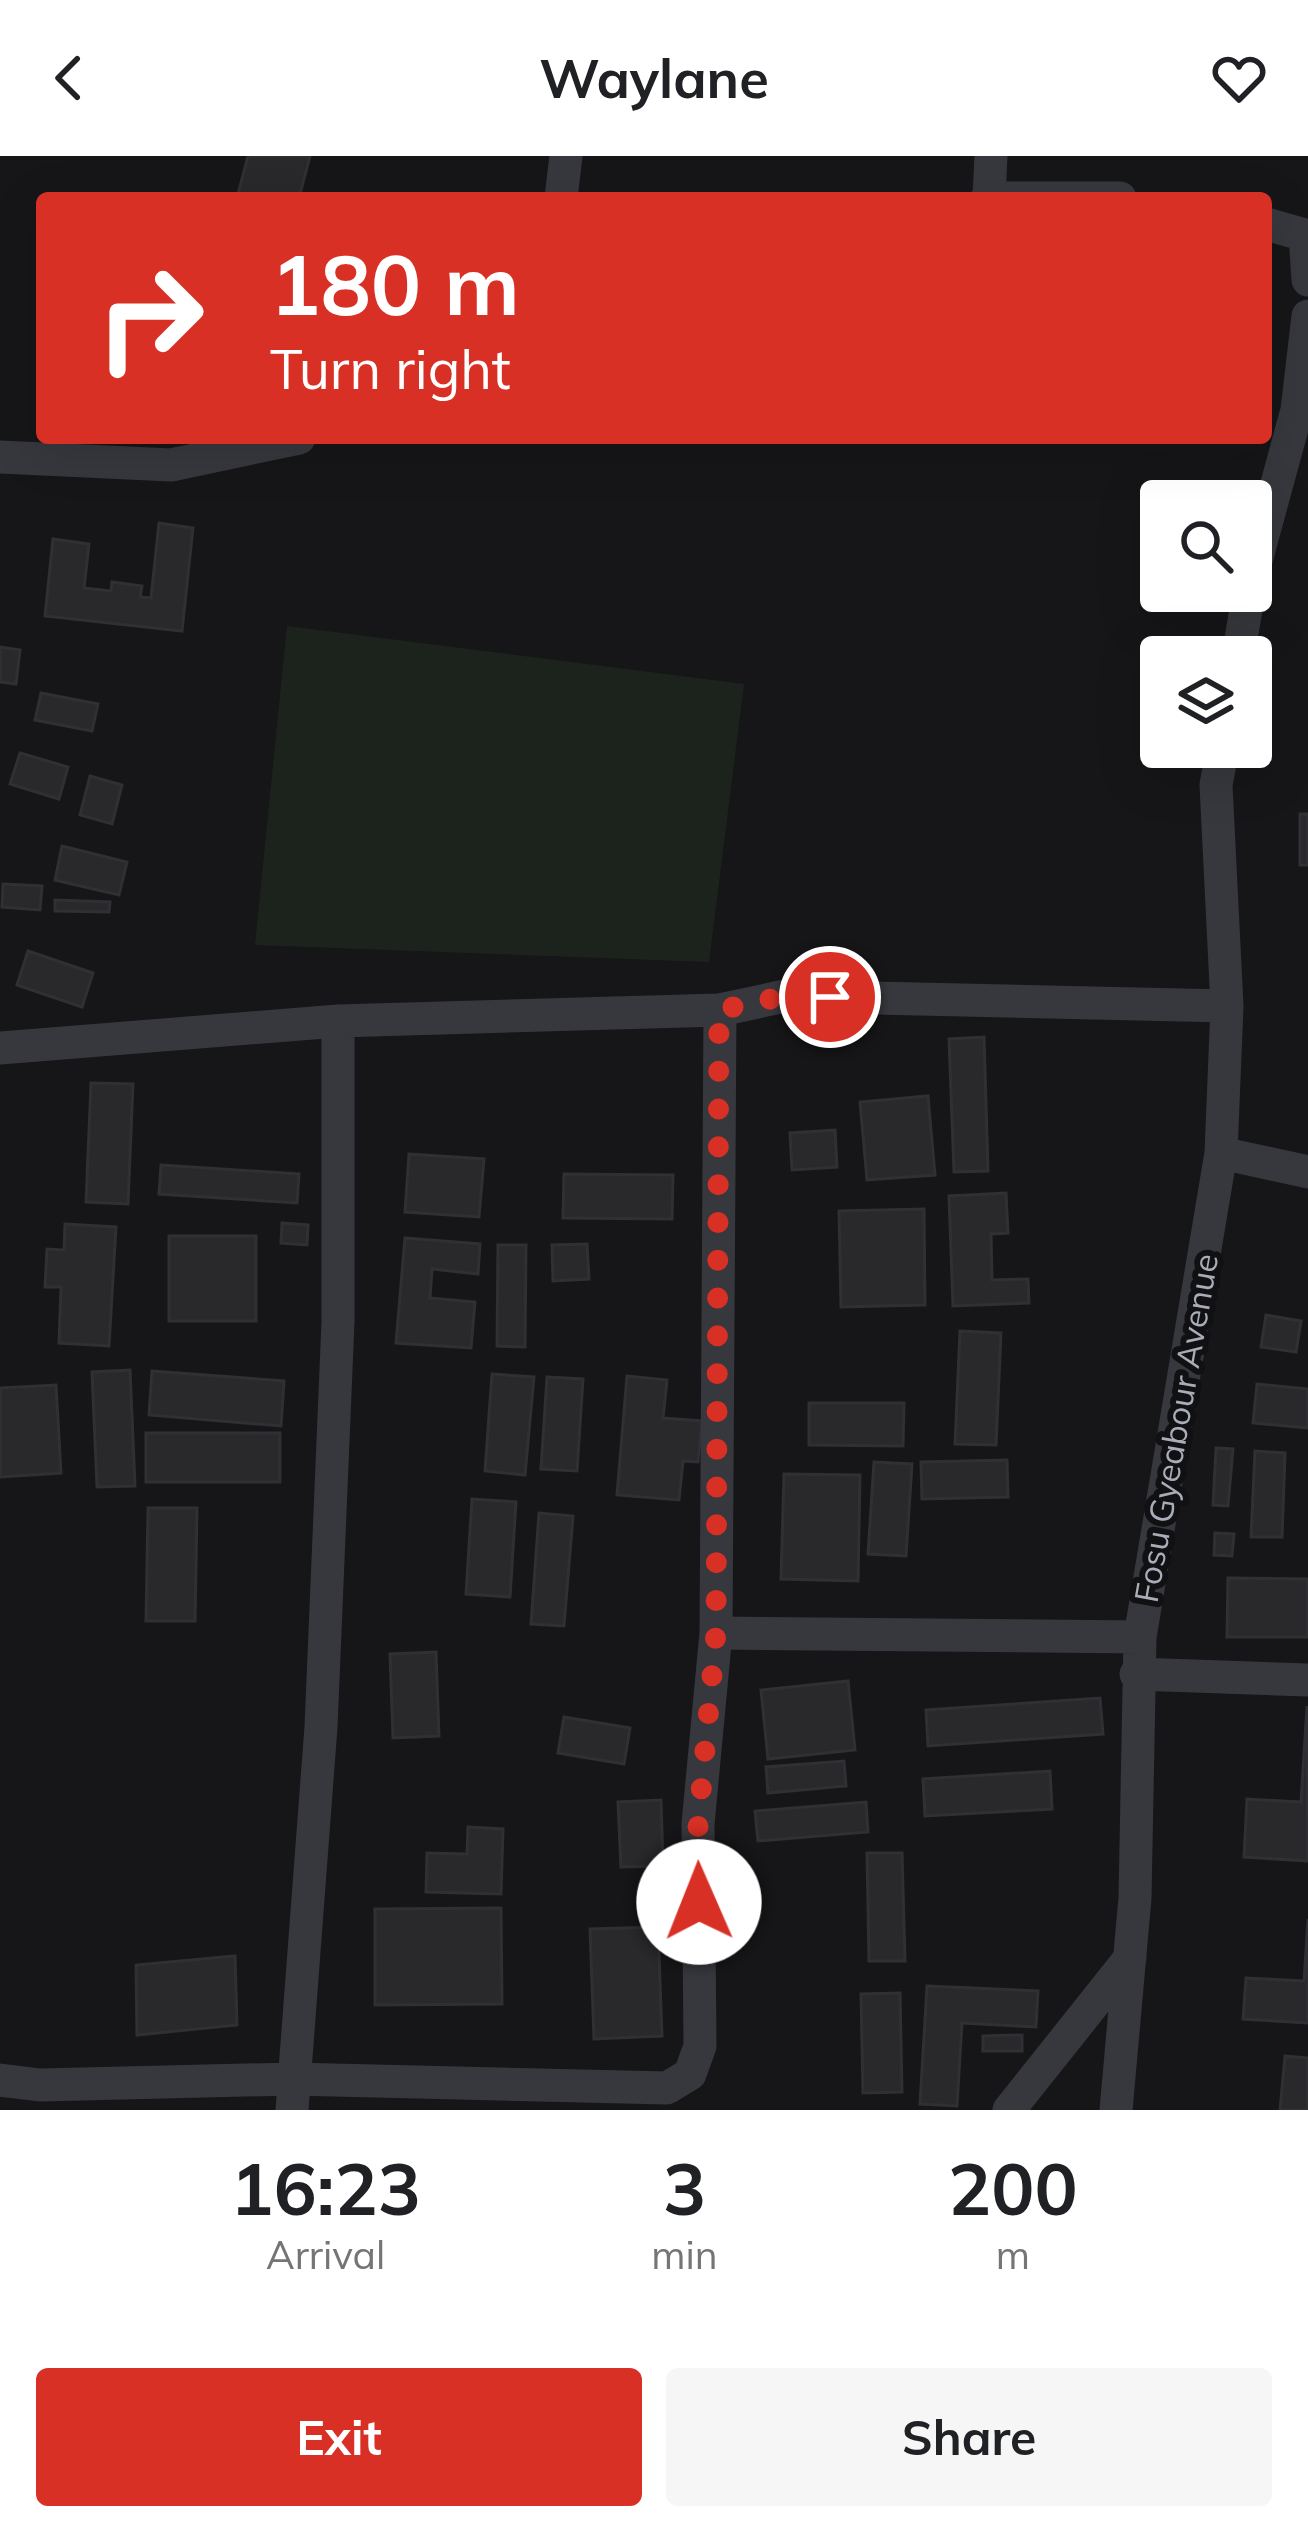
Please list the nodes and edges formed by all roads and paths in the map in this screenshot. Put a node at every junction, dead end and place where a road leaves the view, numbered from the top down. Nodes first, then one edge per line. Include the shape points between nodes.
1 (566, 156) edge
2 (991, 156) edge
3 (562, 192) edge
4 (988, 192) edge
5 (1272, 226) edge
6 (1308, 280) edge
7 (1308, 316) edge
8 (1303, 410) edge
9 (271, 444) edge
10 (0, 457) edge
11 (1272, 511) edge
12 (1219, 768) edge
13 (1227, 1006) junction
14 (719, 1010) junction
15 (338, 1021) junction
16 (0, 1048) edge
17 (1221, 1153) junction
18 (1308, 1172) edge
19 (716, 1633) junction
20 (1140, 1637) junction
21 (1136, 1674) junction
22 (1308, 1680) edge
23 (1130, 1958) junction
24 (0, 2080) edge
25 (292, 2094) edge
26 (1009, 2110) edge
27 (1116, 2110) edge

1 - 3 street
2 - 4 street
5 - 6 street via 1305,235
7 - 8 street
8 - 11 street
9 - 10 street via 171,465
12 - 13 street, Fosu Gyeabour Avenue
13 - 14 street via 785,996
13 - 17 street, Fosu Gyeabour Avenue
14 - 15 street
14 - 19 street
15 - 16 street
15 - 25 street via 338,1322 323,1679
17 - 18 street
17 - 20 street, Fosu Gyeabour Avenue
19 - 20 street
19 - 25 street via 698,1824 700,2046 690,2074 667,2088
20 - 21 street, Fosu Gyeabour Avenue
21 - 22 street
21 - 23 street, Fosu Gyeabour Avenue
23 - 26 street
23 - 27 street, Fosu Gyeabour Avenue
24 - 25 street

